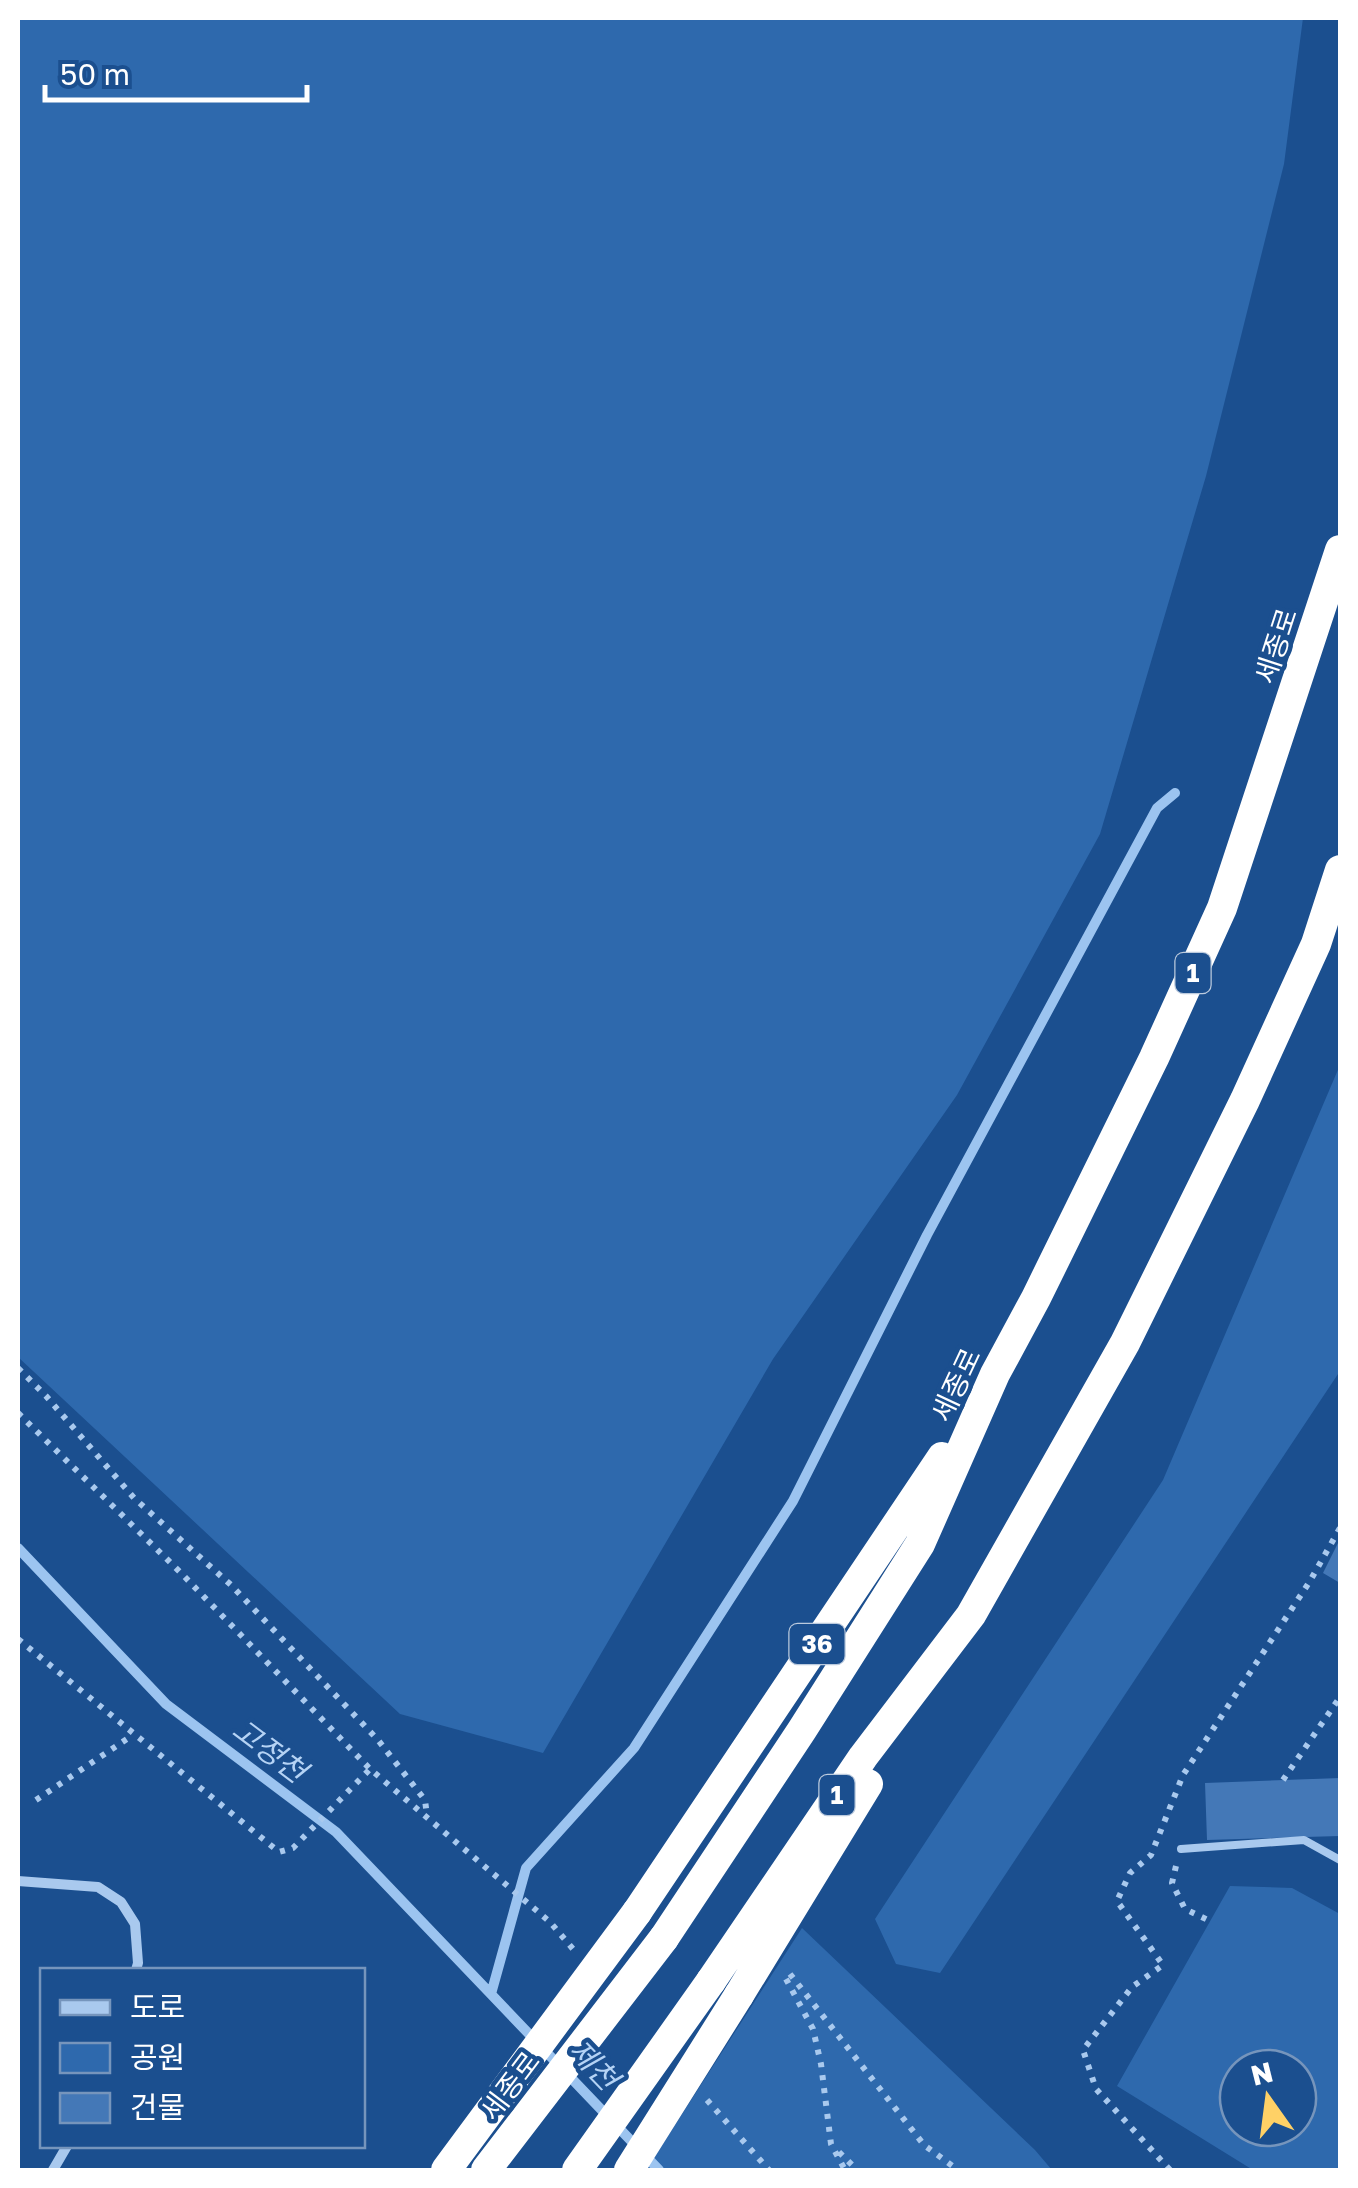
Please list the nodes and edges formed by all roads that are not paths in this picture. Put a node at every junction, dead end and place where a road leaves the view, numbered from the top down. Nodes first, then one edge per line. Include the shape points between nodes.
1 (1340, 550) edge
2 (1340, 870) edge
3 (995, 1374) junction
4 (972, 1615) junction
5 (1181, 1848) road end
6 (1340, 1860) edge
7 (18, 1880) edge
8 (137, 1968) edge
9 (66, 2148) edge
10 (53, 2170) edge
11 (446, 2170) edge
12 (486, 2170) edge
13 (578, 2170) edge
14 (629, 2170) edge

1 - 3 highway, 세종로 / 1 via 1222,908
2 - 4 highway, 1 via 1308,961 1125,1342
3 - 11 highway, 36, bridge via 637,1912
3 - 12 highway, 세종로 / 1, bridge via 920,1544 802,1730 664,1938
4 - 13 highway, 1, bridge via 863,1757
4 - 14 highway, bridge
5 - 6 lane via 1304,1840
7 - 8 street via 98,1886 121,1902 135,1924
9 - 10 street

